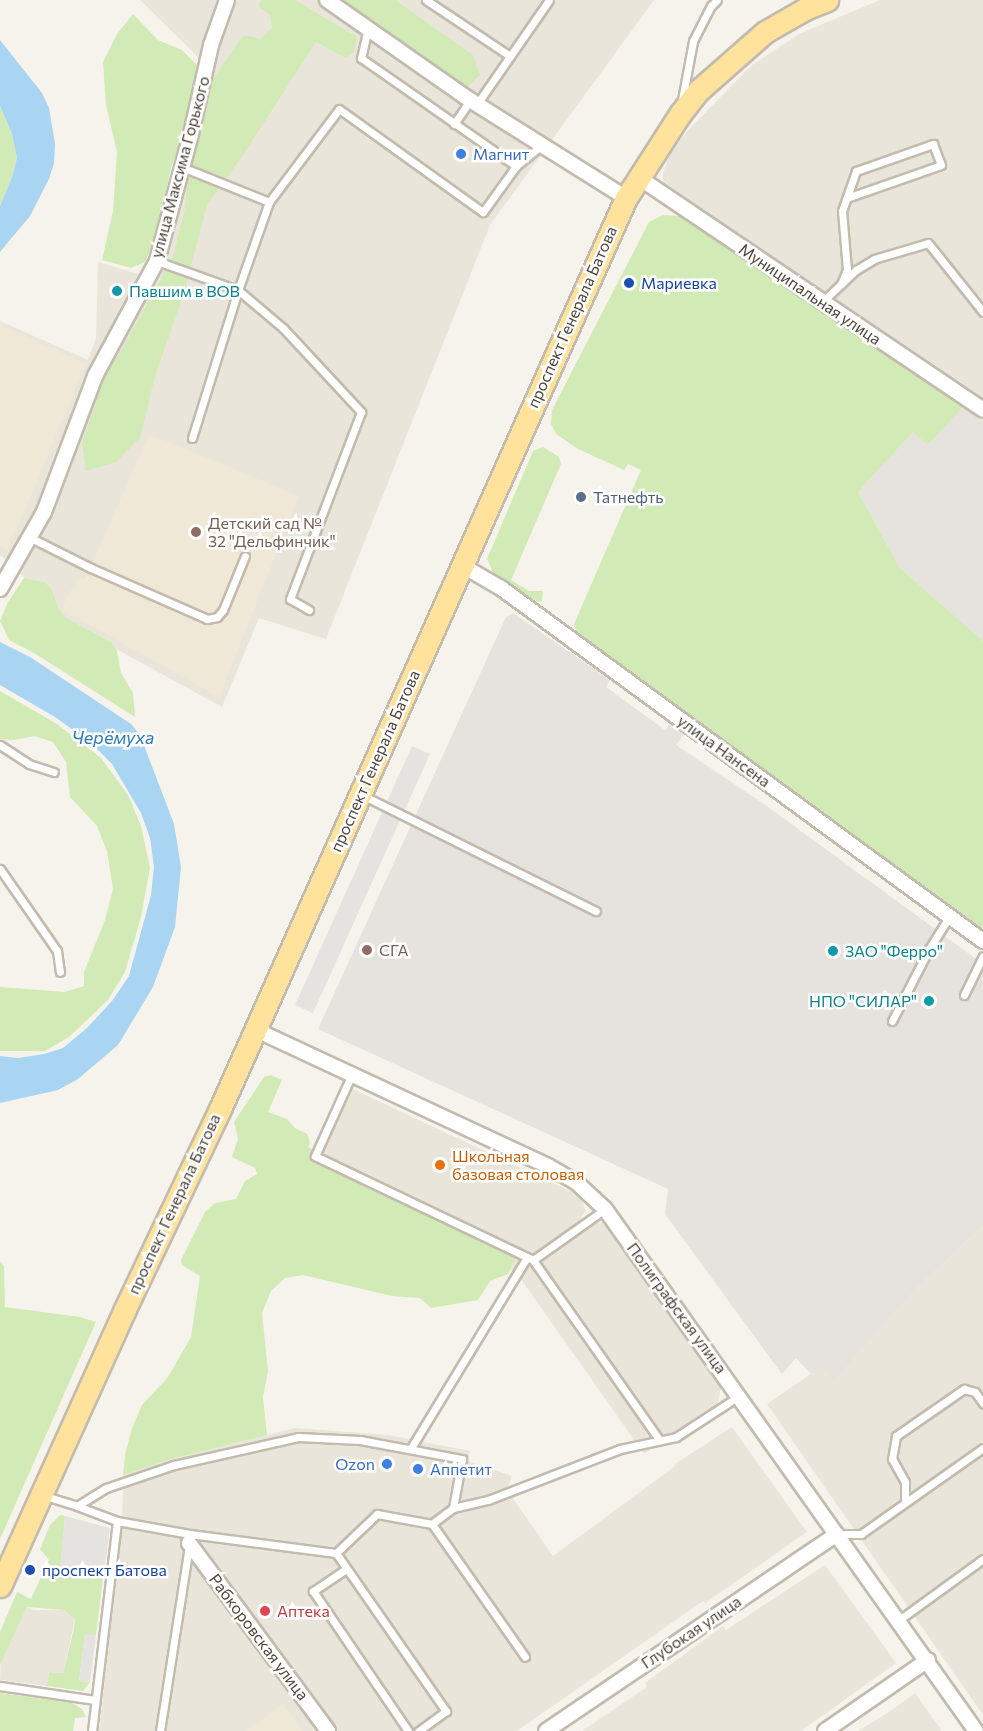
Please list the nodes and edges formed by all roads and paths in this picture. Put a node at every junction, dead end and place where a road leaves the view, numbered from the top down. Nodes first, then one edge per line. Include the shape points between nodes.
1 (227, 0) edge
2 (327, 0) edge
3 (426, 0) edge
4 (549, 0) edge
5 (717, 0) edge
6 (828, 0) edge
7 (368, 28) junction
8 (510, 56) junction
9 (474, 102) junction
10 (680, 114) junction
11 (454, 124) junction
12 (542, 146) junction
13 (516, 166) junction
14 (183, 167) junction
15 (638, 177) junction
16 (626, 198) junction
17 (847, 198) junction
18 (269, 202) junction
19 (157, 261) junction
20 (841, 284) junction
21 (238, 290) junction
22 (822, 302) junction
23 (983, 312) edge
24 (983, 410) edge
25 (192, 438) dead end
26 (31, 538) junction
27 (245, 556) dead end
28 (463, 566) junction
29 (2, 586) edge
30 (309, 610) dead end
31 (0, 745) edge
32 (54, 772) dead end
33 (360, 794) junction
34 (0, 869) edge
35 (596, 911) dead end
36 (950, 915) junction
37 (983, 941) edge
38 (983, 957) edge
39 (60, 972) dead end
40 (964, 995) dead end
41 (892, 1021) dead end
42 (254, 1029) junction
43 (352, 1073) junction
44 (605, 1209) junction
45 (530, 1259) junction
46 (739, 1396) junction
47 (983, 1403) edge
48 (659, 1439) junction
49 (411, 1448) junction
50 (983, 1448) edge
51 (42, 1496) junction
52 (905, 1502) junction
53 (77, 1506) junction
54 (453, 1508) junction
55 (117, 1521) junction
56 (432, 1524) junction
57 (837, 1534) junction
58 (190, 1539) junction
59 (336, 1553) junction
60 (982, 1561) edge
61 (346, 1569) junction
62 (0, 1586) edge
63 (899, 1620) junction
64 (525, 1657) dead end
65 (928, 1660) junction
66 (0, 1686) edge
67 (95, 1700) junction
68 (92, 1731) edge
69 (160, 1731) edge
70 (328, 1731) edge
71 (408, 1731) edge
72 (418, 1731) edge
73 (546, 1731) edge
74 (825, 1731) edge
75 (976, 1731) edge

1 - 14 street, улица Максима Горького via 211,45
2 - 7 street
3 - 8 lane
4 - 8 lane
5 - 10 lane via 693,41
6 - 10 main road, проспект Генерала Батова via 784,20 744,48 699,90
7 - 9 street
7 - 11 lane via 361,58
8 - 9 lane
9 - 11 lane
9 - 12 street
10 - 15 main road, проспект Генерала Батова
11 - 13 lane
12 - 13 lane
12 - 16 street
13 - 18 lane via 483,212 339,109
14 - 18 lane
14 - 19 street, улица Максима Горького
15 - 16 main road, проспект Генерала Батова
15 - 22 street, Муниципальная улица
16 - 28 main road, проспект Генерала Батова
17 - 17 lane via 941,165 933,144 856,171
17 - 20 lane via 842,211 847,270
18 - 21 lane
19 - 21 lane
19 - 26 street, улица Максима Горького via 95,376
20 - 22 lane
20 - 23 lane via 874,259 928,243
21 - 25 lane
21 - 30 lane via 283,328 361,412 290,599
22 - 24 street, Муниципальная улица
26 - 27 lane via 207,619 224,610
26 - 29 street, улица Максима Горького
28 - 33 main road, проспект Генерала Батова
28 - 36 street, улица Нансена via 501,588
31 - 32 lane via 29,764
33 - 35 lane
33 - 42 main road, проспект Генерала Батова
34 - 39 lane via 57,951
36 - 37 street, улица Нансена
36 - 41 lane
38 - 40 lane
42 - 43 street, Полиграфская улица
42 - 51 main road, проспект Генерала Батова
43 - 44 street, Полиграфская улица via 548,1166 577,1183
43 - 45 lane via 315,1155
44 - 45 lane
44 - 46 street, Полиграфская улица
45 - 48 lane
45 - 49 lane
46 - 48 lane via 676,1437
46 - 57 street, Полиграфская улица
47 - 52 lane via 975,1392 964,1389 896,1436 892,1459 905,1482
48 - 54 lane via 620,1449 488,1500
49 - 53 lane via 360,1440 298,1437 174,1465 106,1488
49 - 54 lane via 462,1459
50 - 52 lane
51 - 53 lane
51 - 62 main road, проспект Генерала Батова
52 - 57 lane via 861,1534
53 - 55 lane
54 - 56 lane
55 - 58 lane
55 - 67 lane
56 - 59 lane via 377,1514
56 - 64 lane
57 - 63 street, Полиграфская улица
57 - 73 street, Глубокая улица
58 - 59 lane
58 - 69 lane
58 - 70 street, Рабкоровская улица
59 - 61 lane
60 - 63 lane
61 - 71 lane via 313,1592
61 - 72 lane via 446,1712
63 - 65 street, Полиграфская улица
65 - 74 street
65 - 75 street, Полиграфская улица
66 - 67 lane
67 - 68 lane

